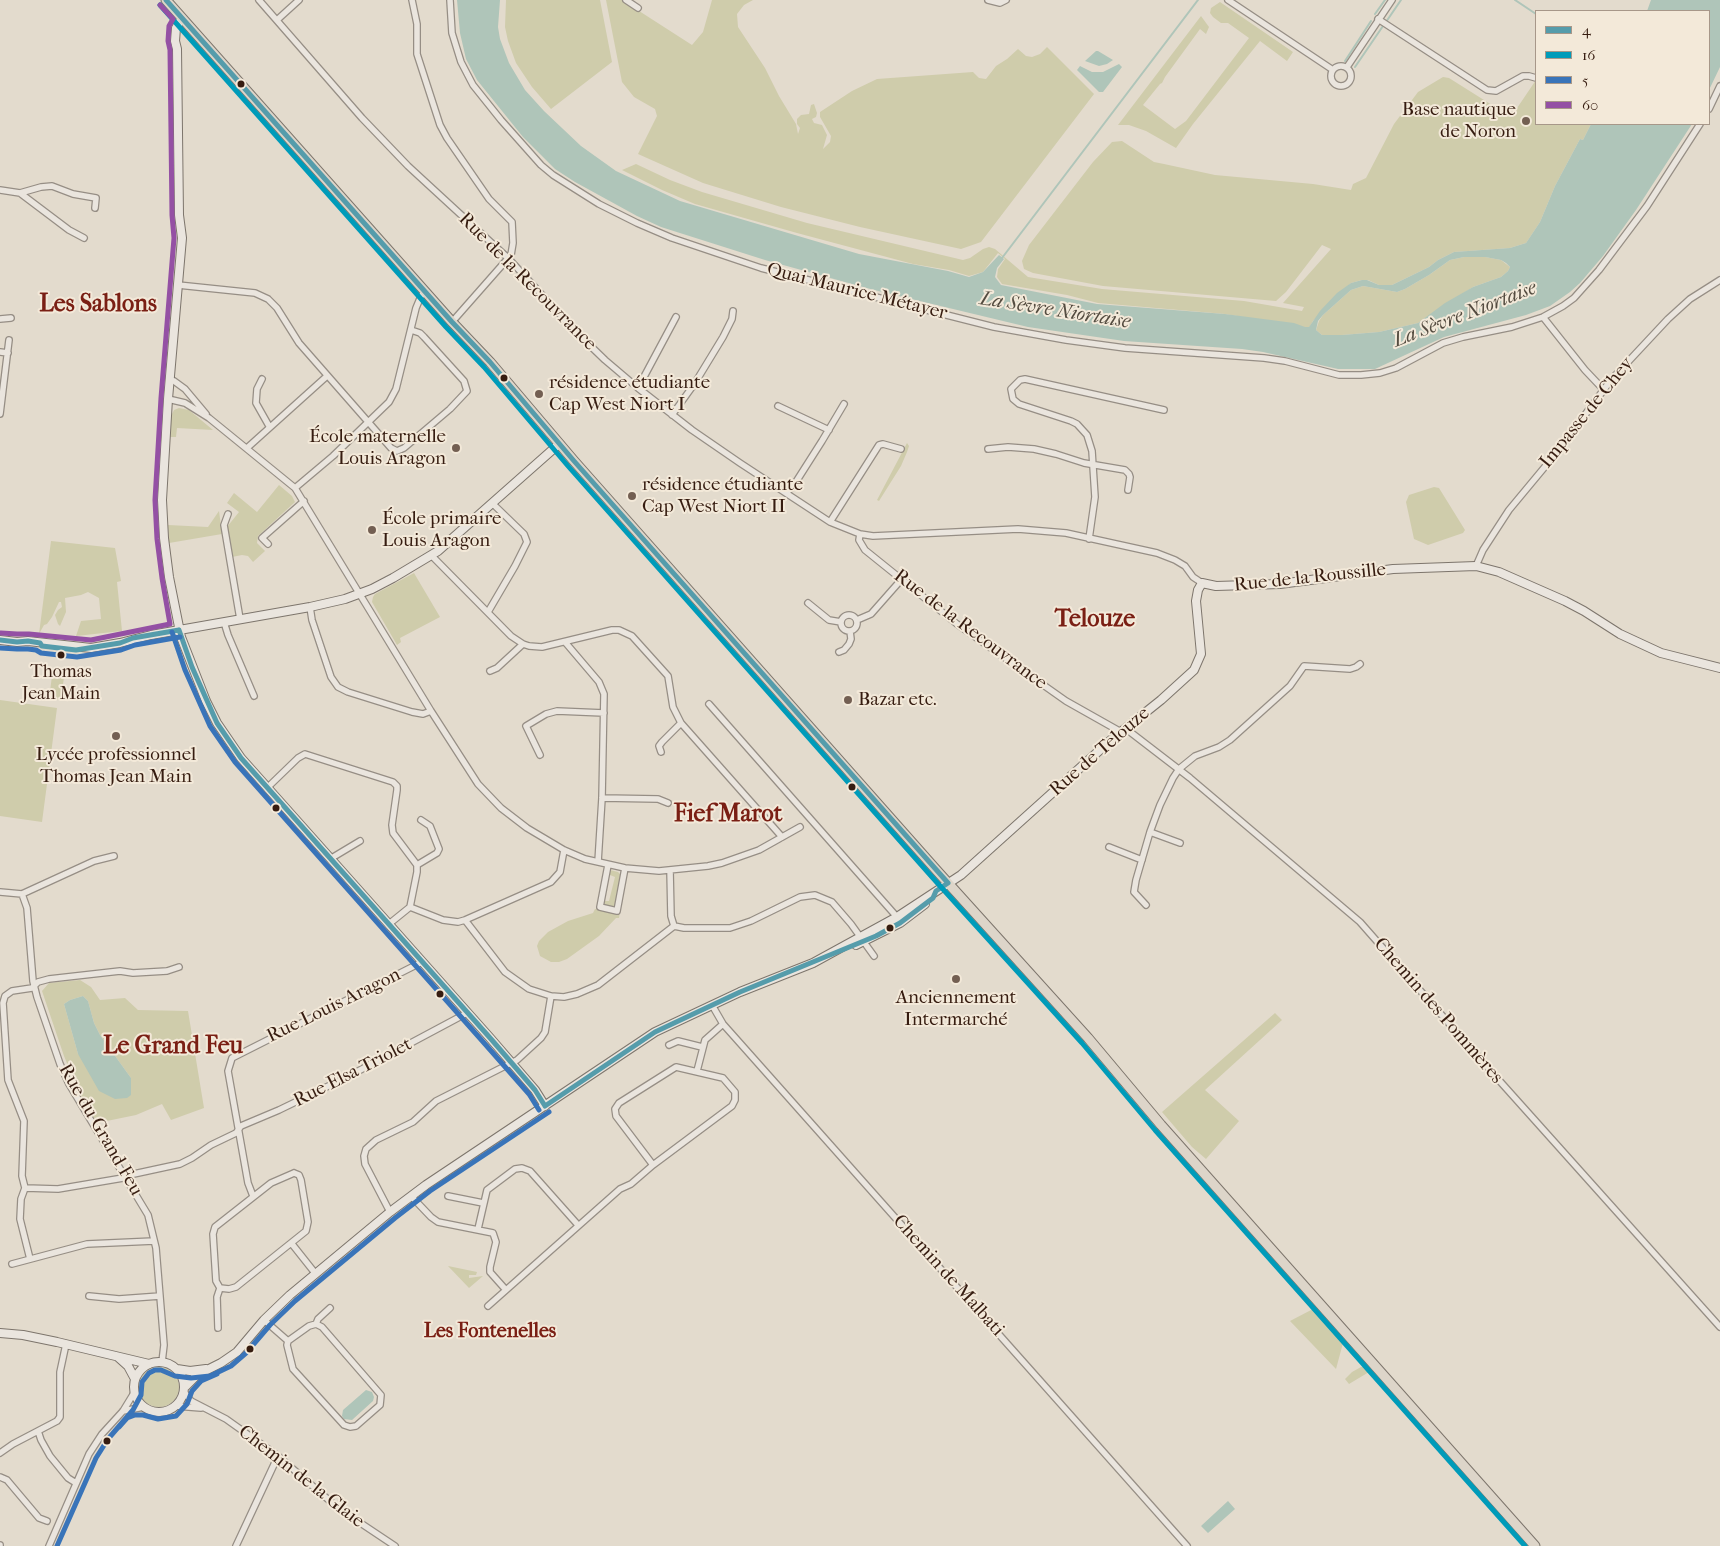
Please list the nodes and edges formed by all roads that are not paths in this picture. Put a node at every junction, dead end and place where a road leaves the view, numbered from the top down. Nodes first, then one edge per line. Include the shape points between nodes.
1 (166, 0) edge
2 (259, 0) edge
3 (299, 0) edge
4 (412, 0) edge
5 (450, 0) edge
6 (626, 0) edge
7 (988, 0) edge
8 (1228, 0) edge
9 (1392, 0) edge
10 (1003, 2) edge
11 (638, 8) dead end
12 (182, 18) junction
13 (277, 20) junction
14 (1378, 20) junction
15 (1347, 67) junction
16 (1332, 70) junction
17 (1535, 78) edge
18 (1720, 86) edge
19 (1710, 107) edge
20 (1699, 125) edge
21 (0, 190) edge
22 (20, 193) junction
23 (95, 208) dead end
24 (84, 238) dead end
25 (509, 258) junction
26 (1720, 280) edge
27 (178, 285) junction
28 (425, 292) junction
29 (733, 311) dead end
30 (676, 316) dead end
31 (1543, 317) junction
32 (0, 318) edge
33 (11, 318) dead end
34 (452, 322) junction
35 (411, 330) junction
36 (10, 340) dead end
37 (0, 352) edge
38 (8, 353) junction
39 (327, 376) junction
40 (262, 379) dead end
41 (170, 380) junction
42 (638, 388) junction
43 (1603, 389) junction
44 (168, 399) junction
45 (844, 404) dead end
46 (778, 406) dead end
47 (1164, 410) dead end
48 (0, 414) edge
49 (672, 415) junction
50 (209, 418) junction
51 (369, 423) junction
52 (269, 426) junction
53 (829, 430) junction
54 (559, 444) junction
55 (247, 448) junction
56 (901, 449) dead end
57 (988, 449) dead end
58 (1093, 464) junction
59 (295, 488) junction
60 (1128, 490) dead end
61 (786, 494) junction
62 (304, 501) junction
63 (493, 504) junction
64 (228, 514) dead end
65 (830, 522) junction
66 (860, 534) junction
67 (1089, 539) junction
68 (268, 544) dead end
69 (432, 556) junction
70 (1476, 566) junction
71 (901, 580) junction
72 (1202, 582) junction
73 (360, 593) junction
74 (808, 602) dead end
75 (310, 607) junction
76 (488, 612) junction
77 (240, 619) junction
78 (857, 620) junction
79 (224, 622) junction
80 (841, 622) junction
81 (179, 630) junction
82 (850, 631) junction
83 (0, 640) edge
84 (565, 642) junction
85 (523, 644) junction
86 (839, 652) dead end
87 (1360, 664) dead end
88 (1720, 668) edge
89 (490, 671) dead end
90 (254, 696) dead end
91 (710, 704) dead end
92 (431, 711) junction
93 (604, 713) junction
94 (681, 723) junction
95 (1123, 730) junction
96 (661, 752) dead end
97 (540, 755) dead end
98 (1179, 769) junction
99 (267, 788) junction
100 (602, 798) junction
101 (668, 803) dead end
102 (421, 820) dead end
103 (800, 827) dead end
104 (1150, 832) junction
105 (782, 837) junction
106 (360, 841) dead end
107 (1180, 843) dead end
108 (1109, 847) dead end
109 (564, 850) junction
110 (114, 856) dead end
111 (330, 859) junction
112 (1142, 860) junction
113 (598, 862) junction
114 (417, 865) junction
115 (608, 865) junction
116 (625, 868) junction
117 (670, 870) junction
118 (948, 883) junction
119 (936, 891) junction
120 (0, 892) edge
121 (22, 894) junction
122 (1146, 905) dead end
123 (410, 907) junction
124 (897, 917) junction
125 (465, 920) junction
126 (389, 924) junction
127 (674, 926) junction
128 (860, 938) junction
129 (874, 956) dead end
130 (422, 962) junction
131 (179, 967) dead end
132 (34, 986) junction
133 (3, 995) edge
134 (551, 996) junction
135 (712, 1005) junction
136 (467, 1013) junction
137 (723, 1024) junction
138 (669, 1045) dead end
139 (702, 1047) junction
140 (511, 1064) junction
141 (697, 1071) junction
142 (545, 1106) junction
143 (239, 1130) junction
144 (653, 1165) junction
145 (126, 1177) junction
146 (25, 1188) junction
147 (253, 1196) junction
148 (411, 1196) junction
149 (448, 1196) dead end
150 (483, 1203) junction
151 (390, 1212) junction
152 (578, 1226) junction
153 (478, 1230) junction
154 (154, 1241) junction
155 (292, 1244) junction
156 (30, 1259) junction
157 (12, 1264) dead end
158 (315, 1273) junction
159 (220, 1288) junction
160 (506, 1290) junction
161 (89, 1296) dead end
162 (160, 1296) junction
163 (488, 1306) dead end
164 (330, 1308) dead end
165 (264, 1320) junction
166 (319, 1326) junction
167 (1720, 1327) edge
168 (218, 1328) dead end
169 (0, 1333) edge
170 (288, 1341) junction
171 (66, 1344) junction
172 (118, 1357) junction
173 (162, 1362) junction
174 (148, 1364) junction
175 (177, 1369) junction
176 (208, 1369) junction
177 (135, 1379) junction
178 (184, 1390) junction
179 (134, 1393) junction
180 (176, 1406) junction
181 (144, 1407) junction
182 (206, 1409) junction
183 (123, 1412) junction
184 (38, 1431) junction
185 (0, 1453) edge
186 (278, 1456) junction
187 (0, 1477) edge
188 (76, 1483) junction
189 (47, 1521) dead end
190 (49, 1546) edge
191 (236, 1546) edge
192 (395, 1546) edge
193 (1187, 1546) edge
194 (1535, 1546) edge

1 - 12 main road
2 - 13 street, Rue de la Recouvrance
3 - 13 street
4 - 25 street via 417,24 417,54 440,125 489,199 510,219 513,243
5 - 31 street, Quai Maurice Métayer via 452,34 466,73 482,99 541,165 574,188 637,223 761,268 994,327 1118,347 1264,358 1339,375 1361,375 1396,368 1443,343
6 - 11 street
7 - 10 street
8 - 16 street
9 - 14 street
12 - 27 street via 176,28 175,41 182,238
12 - 28 main road
13 - 25 street, Rue de la Recouvrance via 408,166
14 - 15 street
14 - 17 street via 1487,90 1496,91 1523,76
15 - 16 street
15 - 16 street via 1351,78 1342,86 1331,80
18 - 19 street
20 - 31 street, Quai Maurice Métayer via 1647,206 1599,270 1574,298
21 - 22 street
22 - 23 street via 52,186 96,198
22 - 24 street
25 - 34 street
25 - 42 street, Rue de la Recouvrance via 576,332
26 - 43 street, Impasse de Chey via 1690,299 1668,319
27 - 39 street via 255,293 264,297 274,304 295,338
27 - 41 street
28 - 34 main road
28 - 35 street via 419,301
29 - 49 street via 723,337
30 - 42 street
31 - 43 street
32 - 33 street
34 - 54 main road
35 - 51 street via 393,395
35 - 51 street via 424,337 464,381 467,391 399,451 391,448
36 - 38 street
37 - 38 street
38 - 48 street
39 - 51 street
39 - 52 street
40 - 52 street via 256,402
41 - 44 street
41 - 50 street via 185,389
42 - 49 street, Rue de la Recouvrance
43 - 70 street, Impasse de Chey via 1509,510
44 - 50 street via 184,403
44 - 81 street via 162,500 169,577
45 - 53 street
46 - 53 street
47 - 58 street via 1025,379 1015,384 1011,389 1013,400 1071,421 1083,430 1092,446
49 - 61 street, Rue de la Recouvrance
50 - 55 street
51 - 59 street
52 - 55 street
53 - 61 street
54 - 63 street
54 - 118 main road
55 - 59 street
56 - 65 street via 879,445
57 - 58 street via 1034,449
58 - 60 street via 1128,472
58 - 67 street via 1095,497
59 - 62 street
61 - 65 street, Rue de la Recouvrance
62 - 68 street via 262,538
62 - 73 street
63 - 69 street
63 - 76 street via 524,534 527,542
64 - 77 street via 224,525
65 - 66 street, Rue de la Recouvrance
66 - 67 street via 885,536 1018,528
66 - 71 street, Rue de la Recouvrance via 862,546
67 - 72 street via 1157,553 1185,566 1193,577
69 - 73 street
69 - 76 street
70 - 72 street, Rue de la Roussille via 1393,569 1280,584 1216,586
70 - 88 street, Rue de la Roussille via 1499,572 1565,601 1648,648
71 - 78 street via 871,614
71 - 95 street, Rue de la Recouvrance via 957,624 1066,700
72 - 95 street, Rue de Telouze via 1196,601 1201,648 1198,664 1161,700
73 - 75 street
73 - 92 street
74 - 80 street via 830,620
75 - 77 street
75 - 92 street via 331,677 338,686 412,712 423,714
76 - 85 street
77 - 79 street
78 - 80 street via 850,614
78 - 82 street via 855,628
79 - 81 street
79 - 90 street
80 - 82 street via 843,629
81 - 83 street via 91,648
81 - 99 street via 217,723
82 - 86 street via 849,644
84 - 85 street via 542,647
84 - 93 street via 602,687
84 - 94 street via 612,630 632,636 668,676 673,707
85 - 89 street
87 - 98 street via 1350,669 1304,666 1282,694 1230,740 1195,756
91 - 124 street
92 - 109 street via 478,784 527,828
93 - 97 street via 557,711 526,726
93 - 100 street
94 - 96 street via 662,742
94 - 105 street
95 - 98 street, Chemin des Pommères
95 - 118 street, Rue de Telouze via 1040,806
98 - 104 street via 1166,791
98 - 167 street, Chemin des Pommères via 1360,922
99 - 111 street
99 - 114 street via 305,754 393,782 397,790 393,832
100 - 101 street via 658,799
100 - 113 street
102 - 114 street via 430,826 439,849
103 - 105 street
104 - 107 street
104 - 112 street
105 - 117 street via 759,850 722,863
106 - 111 street
108 - 112 street
109 - 113 street
109 - 125 street via 560,872 552,882
110 - 121 street via 94,861
111 - 126 street
112 - 122 street via 1134,892
113 - 115 street
114 - 123 street
115 - 116 street
115 - 116 street via 600,907 617,911
116 - 117 street
117 - 127 street
118 - 119 street, Rue de Telouze
118 - 194 main road
119 - 124 street, Rue de Telouze
119 - 128 street, Rue de Telouze via 932,898 900,923
120 - 121 street
121 - 132 street, Rue du Grand Feu via 27,908
123 - 125 street via 443,920
123 - 126 street
124 - 128 street, Rue de Telouze
125 - 134 street via 505,972 529,989
126 - 130 street
127 - 128 street via 730,928 810,894 832,902
127 - 134 street via 598,985 577,994
128 - 129 street
128 - 135 street, Rue de Telouze via 828,957
130 - 136 street
130 - 143 street, Rue Louis Aragon via 235,1055 228,1071
131 - 132 street via 167,971 77,975 38,982
132 - 133 street
132 - 145 street, Rue du Grand Feu via 69,1084
133 - 146 street via 8,1080 24,1121 22,1176
134 - 140 street via 544,1035
135 - 137 street, Chemin de Malbati
135 - 142 street, Rue de Telouze via 655,1032
136 - 140 street
136 - 143 street, Rue Elsa Triolet via 349,1076 241,1126
137 - 139 street via 706,1038
137 - 193 street, Chemin de Malbati
138 - 139 street via 678,1041
139 - 141 street
140 - 142 street
140 - 151 street via 436,1101 413,1122 371,1144 364,1156 365,1164
141 - 144 street via 723,1078 736,1092 734,1103
141 - 144 street via 672,1068 617,1106 616,1116
142 - 148 street, Rue de Telouze
143 - 145 street, Rue Elsa Triolet via 186,1161
143 - 147 street, Rue Louis Aragon
144 - 152 street
145 - 146 street, Rue Elsa Triolet via 58,1189
145 - 154 street, Rue du Grand Feu via 146,1209
146 - 156 street via 20,1219
147 - 155 street via 292,1173 299,1175 308,1225 304,1234
147 - 159 street via 213,1231 216,1281
148 - 151 street, Rue de Telouze
148 - 153 street via 434,1220
149 - 150 street
150 - 152 street via 491,1186 516,1169 525,1168
150 - 153 street
151 - 158 street, Rue de Telouze
152 - 160 street
153 - 160 street via 495,1236 490,1272
154 - 156 street via 87,1244
154 - 162 street, Rue du Grand Feu
155 - 158 street
155 - 159 street via 236,1287
156 - 157 street
158 - 165 street, Rue de Telouze
159 - 168 street via 217,1297
160 - 163 street
161 - 162 street via 119,1299
162 - 173 street, Rue du Grand Feu via 164,1345
164 - 166 street via 318,1319
165 - 170 street
165 - 176 street, Rue de Telouze via 237,1352
166 - 170 street via 309,1326
166 - 170 street via 381,1395 380,1405 356,1426 344,1425 293,1369
169 - 171 street
171 - 172 street
171 - 184 street via 60,1372 60,1418
172 - 174 street
172 - 177 street
173 - 174 street
173 - 175 street
174 - 177 street
175 - 176 street, Rue de Telouze
175 - 178 street via 183,1379
176 - 178 street, Rue de Telouze
177 - 179 street
178 - 180 street
178 - 182 street, Chemin de la Glaie via 191,1401
179 - 181 street
179 - 183 street
180 - 181 street via 158,1412
180 - 182 street, Chemin de la Glaie
181 - 183 street
182 - 186 street, Chemin de la Glaie via 226,1419
183 - 188 street via 95,1444
184 - 185 street
184 - 188 street via 50,1456
186 - 191 street
186 - 192 street, Chemin de la Glaie via 338,1508
187 - 189 street via 7,1480 39,1518
188 - 190 street

